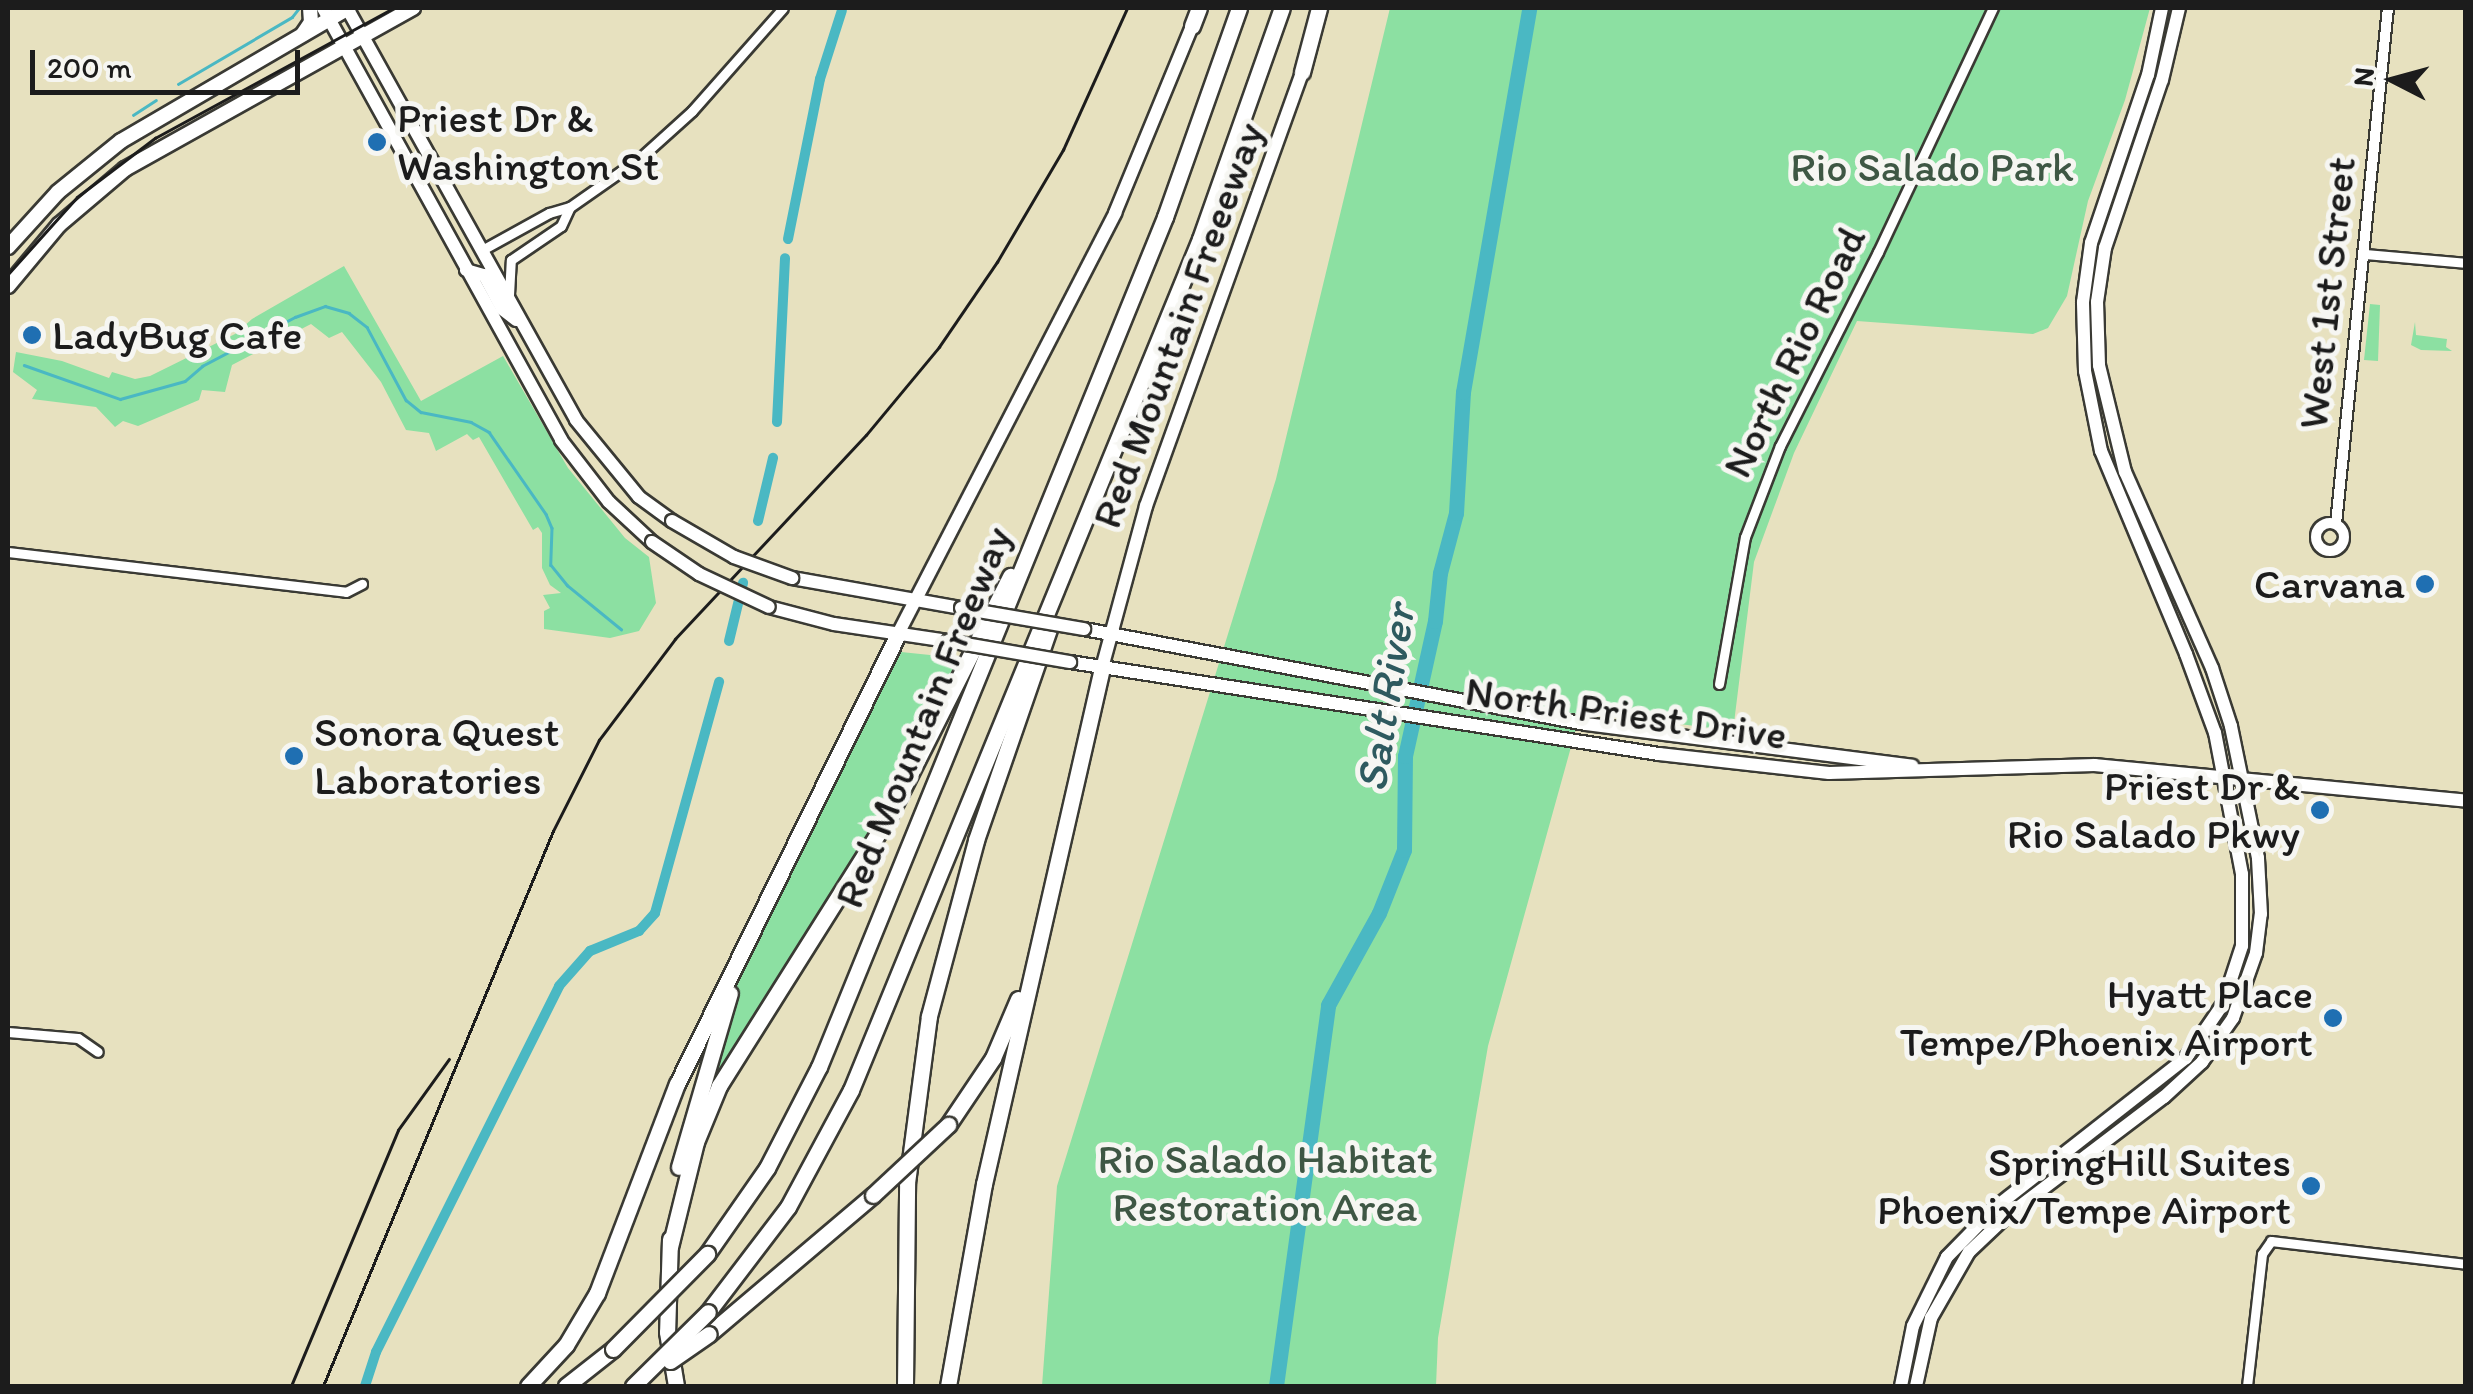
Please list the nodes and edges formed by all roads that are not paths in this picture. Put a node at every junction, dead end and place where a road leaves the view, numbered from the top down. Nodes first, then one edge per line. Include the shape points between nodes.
1 (310, 8) edge
2 (348, 8) edge
3 (413, 8) edge
4 (783, 8) edge
5 (1198, 8) edge
6 (1239, 8) edge
7 (1282, 8) edge
8 (1322, 8) edge
9 (1993, 8) edge
10 (2162, 8) edge
11 (2179, 8) edge
12 (2388, 8) edge
13 (326, 13) edge
14 (1192, 26) joint
15 (302, 36) junction
16 (364, 36) junction
17 (342, 48) junction
18 (1302, 72) joint
19 (2148, 75) junction
20 (2162, 80) junction
21 (636, 161) junction
22 (648, 172) dead end
23 (570, 207) junction
24 (8, 246) edge
25 (482, 250) junction
26 (2364, 254) junction
27 (2466, 263) edge
28 (466, 270) junction
29 (8, 286) edge
30 (510, 303) junction
31 (522, 325) junction
32 (1046, 506) junction
33 (2336, 524) dead end
34 (8, 552) edge
35 (1066, 572) junction
36 (362, 584) dead end
37 (915, 601) junction
38 (898, 634) junction
39 (1110, 634) junction
40 (1102, 668) junction
41 (1719, 684) dead end
42 (1930, 769) junction
43 (2224, 776) junction
44 (2244, 778) junction
45 (2466, 802) edge
46 (781, 874) junction
47 (1048, 899) junction
48 (2231, 984) junction
49 (8, 1032) edge
50 (98, 1052) dead end
51 (2202, 1062) junction
52 (2049, 1166) junction
53 (2015, 1210) junction
54 (670, 1246) junction
55 (1964, 1248) junction
56 (2466, 1264) edge
57 (528, 1386) edge
58 (566, 1386) edge
59 (633, 1386) edge
60 (676, 1386) edge
61 (904, 1386) edge
62 (948, 1386) edge
63 (1902, 1386) edge
64 (1916, 1386) edge
65 (2246, 1386) edge

1 - 15 main road
2 - 13 main road
2 - 16 main road, North Priest Drive
3 - 16 main road
4 - 21 street via 692,111
5 - 14 highway
6 - 32 highway, Red Mountain Freeway via 1189,156
7 - 35 highway, Red Mountain Freeway via 1224,180
8 - 18 highway
9 - 41 street, North Rio Road via 1779,450 1745,537
10 - 19 main road
11 - 20 main road
12 - 26 street, West 1st Street
13 - 15 main road
13 - 17 main road, North Priest Drive
14 - 37 main road via 1101,242
15 - 24 main road via 121,140 58,192
16 - 17 main road
16 - 25 main road, North Priest Drive
17 - 28 main road, North Priest Drive
17 - 29 main road via 126,169 59,226
18 - 39 main road, Red Mountain Freeeway via 1146,506
19 - 20 main road
19 - 43 main road via 2091,243 2084,371 2101,451 2195,676
20 - 44 main road via 2106,248 2098,365 2120,458 2212,668
21 - 22 street
21 - 23 street
23 - 25 street
23 - 30 street via 562,226 512,260
25 - 30 main road, North Priest Drive
26 - 27 street
26 - 33 street, West 1st Street
28 - 31 main road via 484,275 502,310
28 - 38 main road, North Priest Drive, bridge via 569,453 652,542 699,574 769,607
30 - 31 main road, North Priest Drive
31 - 37 main road, North Priest Drive, bridge via 595,446 640,497 672,521 734,557 792,578
32 - 54 highway via 889,816 719,1086 696,1142
32 - 58 highway, Red Mountain Freeway, bridge via 805,1097 758,1182 706,1254 613,1349
34 - 36 street via 346,592
35 - 59 highway, Red Mountain Freeway, bridge via 837,1120 788,1207 708,1312
35 - 61 highway via 964,877 929,1016 907,1183
37 - 38 main road
37 - 39 main road, North Priest Drive, bridge
38 - 40 main road, North Priest Drive, bridge
38 - 46 highway
39 - 40 main road, Red Mountain Freeeway
39 - 42 main road, North Priest Drive via 1586,724
40 - 42 main road, North Priest Drive via 1580,742 1856,776
40 - 47 highway
42 - 43 main road, North Priest Drive via 2096,765
43 - 44 main road, North Priest Drive
43 - 48 main road via 2245,906
44 - 45 main road, North Priest Drive
44 - 51 main road via 2260,870 2256,953 2233,1018
46 - 54 highway via 732,986 702,1077 673,1193
46 - 57 highway via 676,1084 597,1293 566,1345
47 - 59 highway, bridge via 1008,1027 948,1125 709,1334
47 - 62 highway via 970,1253
48 - 51 main road via 2231,1004
48 - 52 main road via 2186,1058
49 - 50 street via 78,1038
51 - 53 main road
52 - 53 main road
52 - 55 main road
53 - 55 main road
54 - 60 highway via 667,1332
55 - 63 main road via 1938,1272 1917,1314
55 - 64 main road via 1931,1318
56 - 65 street via 2271,1242 2264,1246

